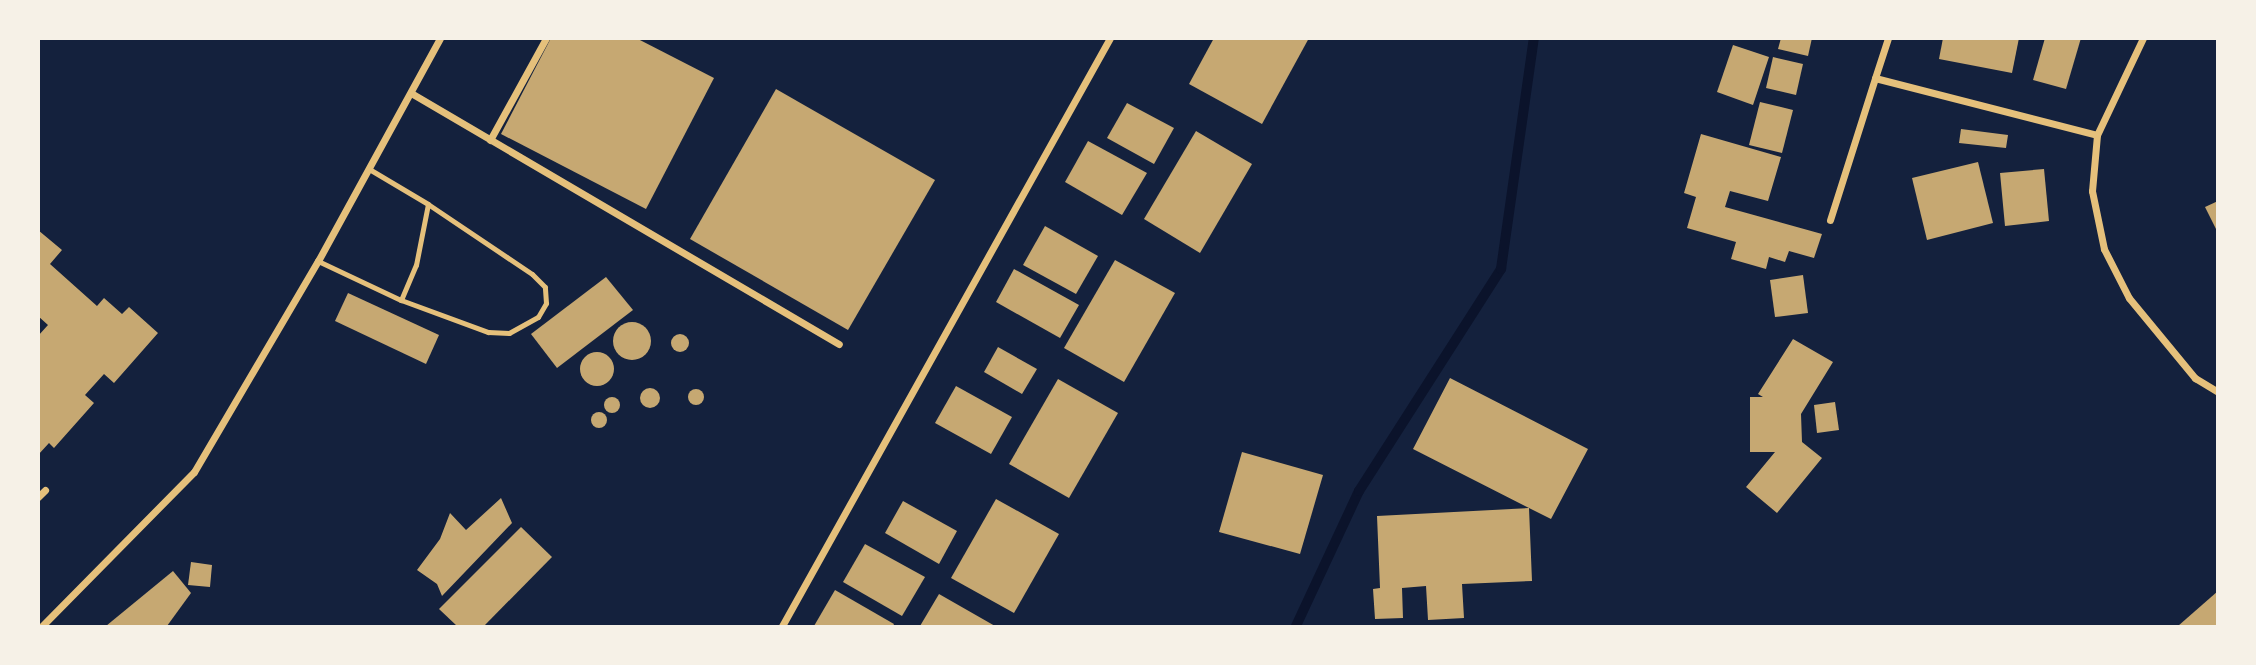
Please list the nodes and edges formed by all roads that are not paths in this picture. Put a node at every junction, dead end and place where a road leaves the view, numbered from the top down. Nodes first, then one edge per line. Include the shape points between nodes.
1 (440, 38) edge
2 (547, 38) edge
3 (1110, 38) edge
4 (1888, 38) edge
5 (2143, 38) edge
6 (1875, 78) junction
7 (411, 93) junction
8 (2097, 135) junction
9 (490, 140) junction
10 (369, 169) junction
11 (428, 204) junction
12 (1830, 220) dead end
13 (318, 261) junction
14 (401, 300) junction
15 (839, 344) dead end
16 (2217, 392) edge
17 (46, 490) dead end
18 (38, 497) edge
19 (42, 626) edge
20 (782, 626) edge

1 - 7 street
2 - 9 street
3 - 20 street
4 - 6 street
5 - 8 street
6 - 8 street
6 - 12 street
7 - 9 street
7 - 10 street
8 - 16 street via 2091,191 2104,249 2129,298 2194,378
9 - 15 street
10 - 11 lane
10 - 13 street
11 - 14 lane via 416,265
11 - 14 lane via 532,274 545,287 546,303 538,317 509,333 488,332
13 - 14 lane
13 - 19 street via 194,472
17 - 18 street

